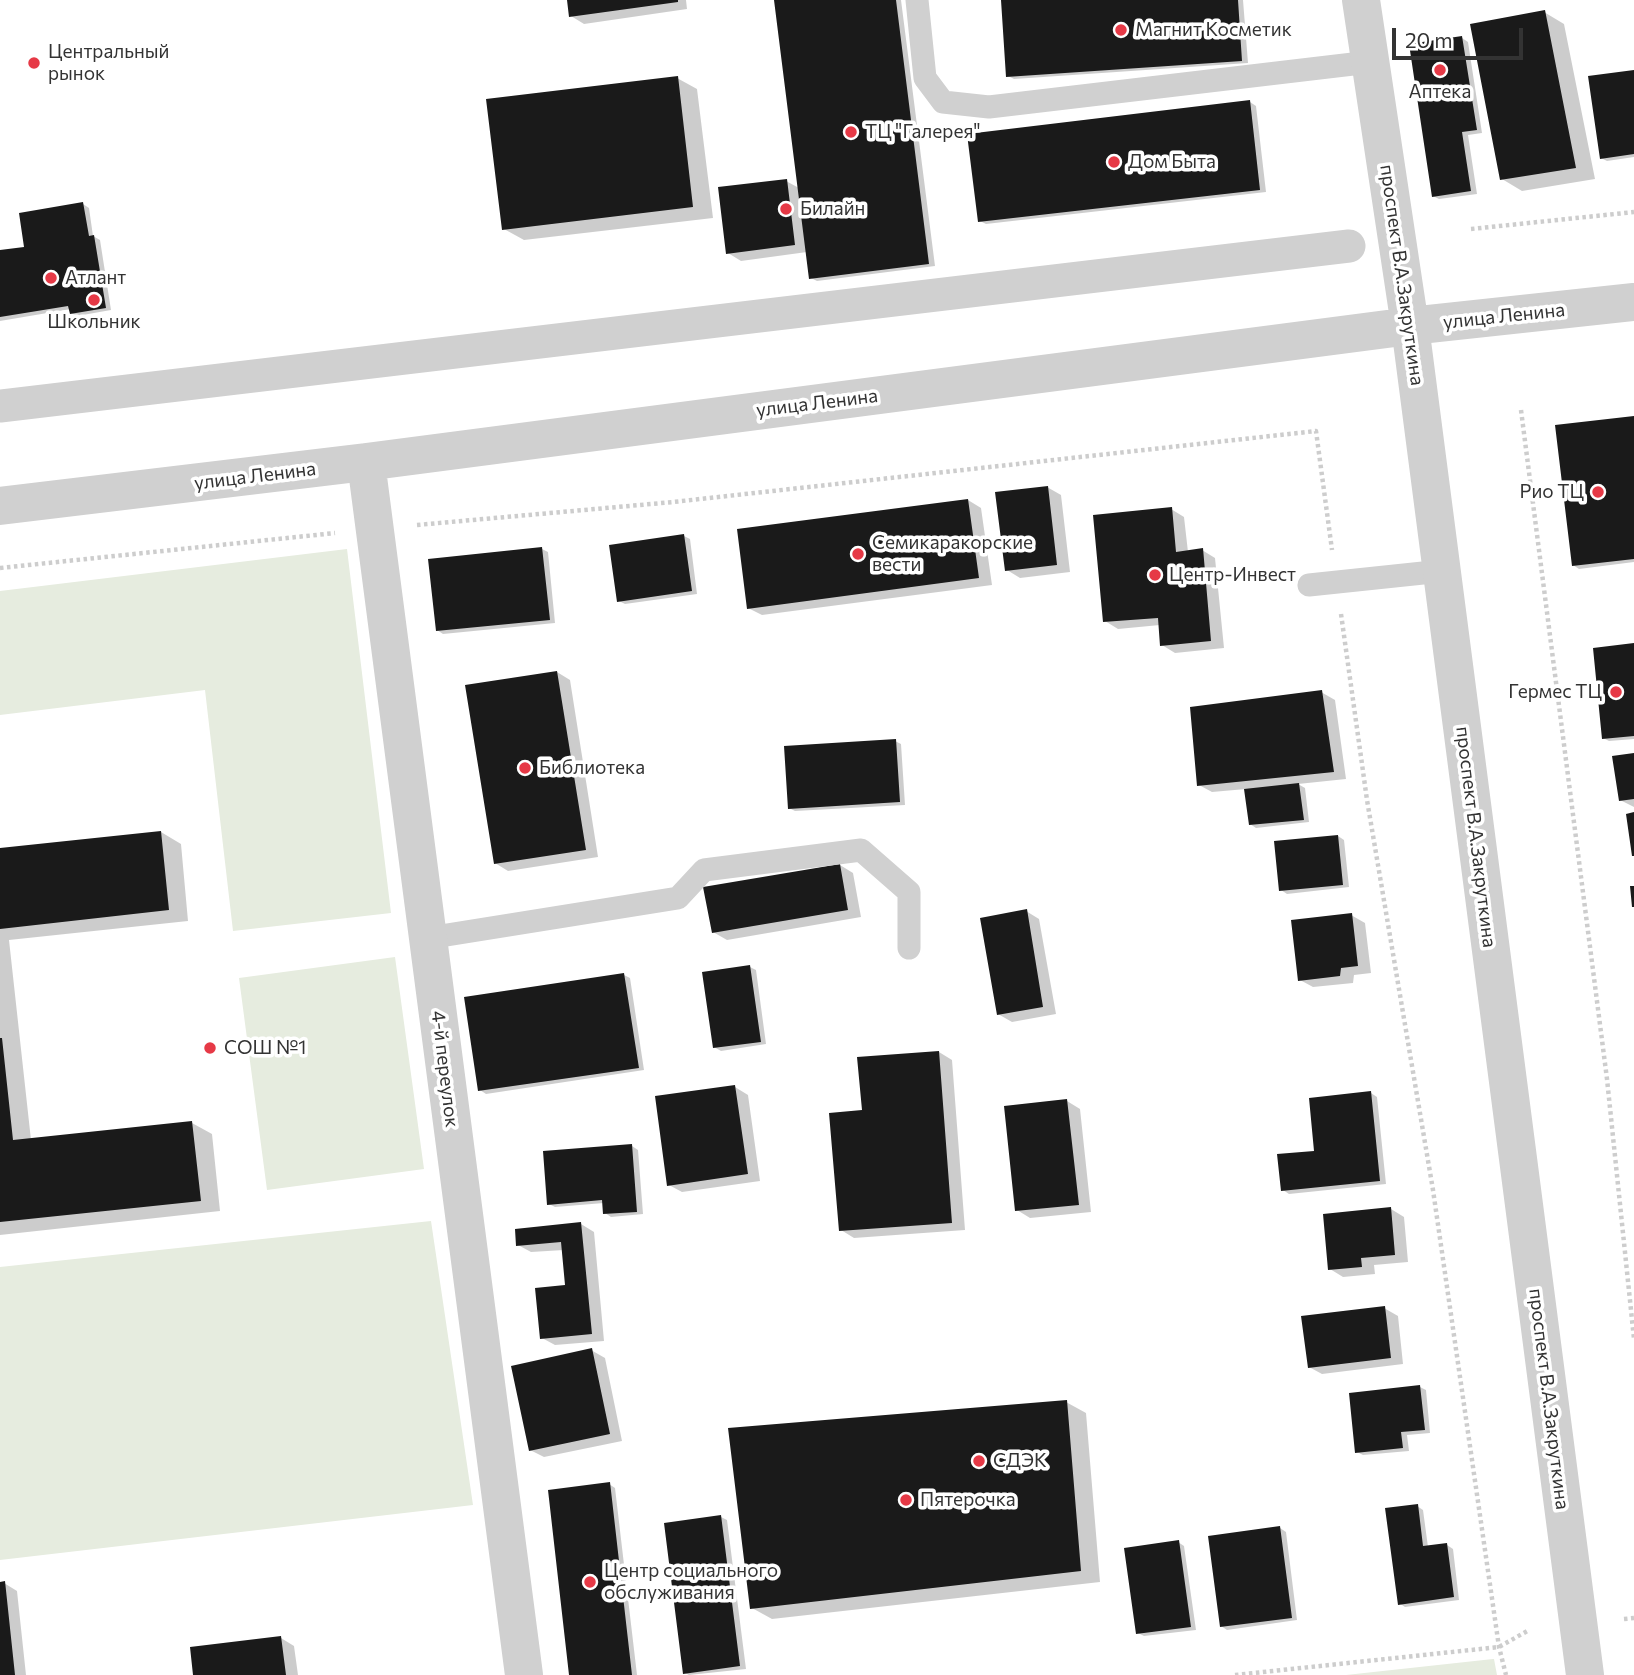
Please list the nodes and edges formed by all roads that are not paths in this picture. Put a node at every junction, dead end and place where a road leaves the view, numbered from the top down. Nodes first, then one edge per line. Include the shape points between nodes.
1 (916, 0) edge
2 (1362, 0) edge
3 (1370, 62) junction
4 (1349, 246) dead end
5 (1634, 302) edge
6 (1410, 326) junction
7 (0, 406) edge
8 (366, 462) junction
9 (0, 506) edge
10 (1442, 571) junction
11 (1309, 585) dead end
12 (428, 938) junction
13 (909, 948) dead end
14 (524, 1675) edge
15 (1585, 1675) edge

1 - 3 lane via 925,78 943,103 989,107
2 - 3 street, проспект В.А.Закруткина
3 - 6 street, проспект В.А.Закруткина
4 - 7 street
5 - 6 street, улица Ленина
6 - 8 street, улица Ленина
6 - 10 street, проспект В.А.Закруткина
8 - 9 street, улица Ленина
8 - 12 street, 4-й переулок
10 - 11 lane
10 - 15 street, проспект В.А.Закруткина
12 - 13 lane via 678,898 704,870 862,850 909,892
12 - 14 street, 4-й переулок

